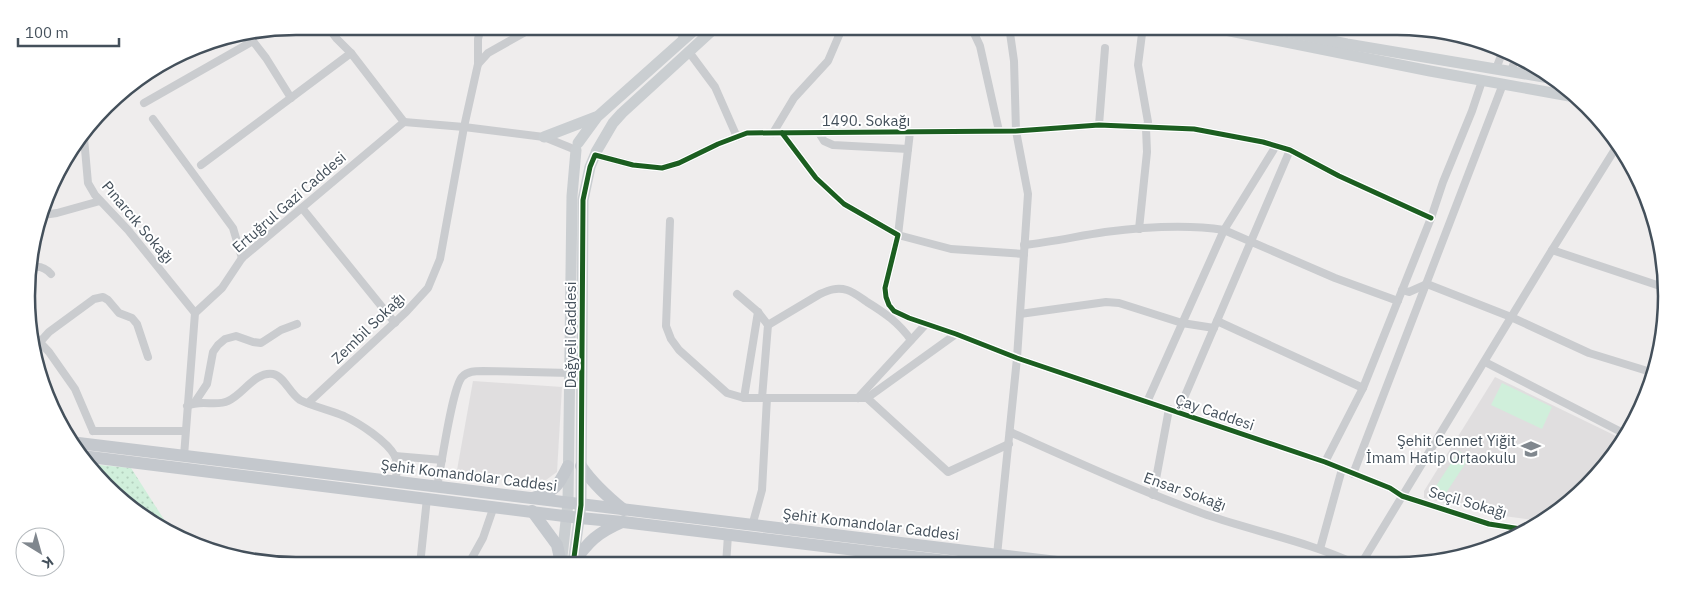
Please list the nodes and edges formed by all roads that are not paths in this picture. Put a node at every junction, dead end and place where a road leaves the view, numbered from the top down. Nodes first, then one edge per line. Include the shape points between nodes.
1 (334, 35) edge
2 (479, 35) edge
3 (520, 35) edge
4 (682, 35) edge
5 (688, 35) edge
6 (708, 35) edge
7 (839, 35) edge
8 (976, 35) edge
9 (1010, 35) edge
10 (1142, 35) edge
11 (1250, 35) edge
12 (1302, 35) edge
13 (685, 38) junction
14 (249, 39) edge
15 (252, 39) edge
16 (1105, 48) dead end
17 (689, 52) junction
18 (351, 53) junction
19 (1501, 57) edge
20 (1514, 63) edge
21 (478, 64) junction
22 (1496, 69) junction
23 (1511, 72) junction
24 (1538, 76) edge
25 (1482, 81) junction
26 (1503, 84) junction
27 (1563, 95) edge
28 (291, 98) junction
29 (144, 103) dead end
30 (597, 116) junction
31 (153, 119) dead end
32 (404, 122) junction
33 (1099, 126) junction
34 (464, 127) junction
35 (1146, 128) junction
36 (1016, 131) junction
37 (910, 132) junction
38 (999, 132) junction
39 (773, 133) junction
40 (782, 133) junction
41 (820, 133) junction
42 (544, 136) junction
43 (737, 137) junction
44 (84, 143) edge
45 (577, 146) junction
46 (1276, 146) junction
47 (908, 149) junction
48 (1290, 150) junction
49 (1614, 152) edge
50 (596, 154) junction
51 (201, 165) dead end
52 (100, 201) junction
53 (302, 208) junction
54 (49, 214) edge
55 (1431, 218) junction
56 (670, 221) dead end
57 (1139, 229) junction
58 (1224, 230) junction
59 (898, 235) junction
60 (1251, 242) junction
61 (1024, 245) junction
62 (1552, 250) junction
63 (1024, 254) junction
64 (242, 258) junction
65 (37, 267) edge
66 (51, 274) dead end
67 (1427, 284) junction
68 (1657, 285) edge
69 (1402, 290) junction
70 (737, 294) dead end
71 (1398, 301) junction
72 (758, 312) junction
73 (195, 313) junction
74 (1020, 314) junction
75 (1512, 317) junction
76 (395, 322) junction
77 (1182, 323) junction
78 (297, 324) dead end
79 (926, 324) junction
80 (768, 325) junction
81 (1215, 325) junction
82 (956, 334) junction
83 (911, 340) junction
84 (40, 342) joint
85 (148, 357) dead end
86 (1018, 358) junction
87 (1485, 362) junction
88 (1647, 371) edge
89 (570, 373) junction
90 (1363, 388) junction
91 (744, 398) junction
92 (764, 398) junction
93 (858, 398) junction
94 (867, 398) junction
95 (196, 402) junction
96 (1147, 402) junction
97 (308, 403) junction
98 (187, 406) junction
99 (1169, 409) junction
100 (1178, 412) junction
101 (93, 431) junction
102 (185, 431) junction
103 (1620, 431) edge
104 (1010, 432) junction
105 (81, 443) edge
106 (87, 444) junction
107 (1009, 444) junction
108 (184, 456) junction
109 (395, 456) junction
110 (91, 457) edge
111 (442, 460) junction
112 (1325, 462) junction
113 (568, 466) junction
114 (581, 466) junction
115 (1342, 469) junction
116 (1353, 474) junction
117 (396, 482) junction
118 (437, 487) junction
119 (1153, 495) junction
120 (1402, 496) junction
121 (427, 498) junction
122 (532, 505) junction
123 (581, 505) junction
124 (494, 506) junction
125 (567, 509) junction
126 (623, 516) junction
127 (580, 518) junction
128 (752, 526) junction
129 (1516, 528) edge
130 (728, 534) junction
131 (1320, 549) junction
132 (997, 555) junction
133 (421, 557) edge
134 (472, 557) edge
135 (563, 557) edge
136 (567, 557) edge
137 (569, 557) edge
138 (574, 557) edge
139 (727, 557) edge
140 (914, 557) edge
141 (1014, 557) edge
142 (1343, 557) edge
143 (1365, 557) edge

1 - 18 street
2 - 21 street, Zembil Sokağı
3 - 21 street via 488,53
4 - 13 street
5 - 13 street
6 - 17 street, Dağyeli Caddesi
7 - 39 street via 828,61 794,98
8 - 38 street
9 - 36 street
10 - 35 street via 1138,66 1148,119
11 - 25 street
12 - 22 street
13 - 30 street
14 - 29 street
15 - 28 street
16 - 33 street
17 - 43 street via 715,87
17 - 50 street, Dağyeli Caddesi via 622,113
18 - 28 street
18 - 32 street
19 - 22 street
20 - 23 street
21 - 34 street, Zembil Sokağı
22 - 23 street
23 - 24 street
25 - 26 street
25 - 55 street
26 - 27 street
26 - 67 street
28 - 51 street
30 - 42 street
30 - 45 street
31 - 64 street via 233,228
32 - 34 street
32 - 53 street, Ertuğrul Gazi Caddesi
33 - 35 street, 1490. Sokağı
33 - 36 street, 1490. Sokağı
34 - 42 street
34 - 76 street, Zembil Sokağı via 440,259 428,288
35 - 46 street, 1490. Sokağı via 1194,129
35 - 57 street via 1147,152
36 - 38 street, 1490. Sokağı
36 - 61 street via 1028,194
37 - 38 street, 1490. Sokağı
37 - 41 street, 1490. Sokağı
37 - 47 street, Çay Caddesi
39 - 40 street, 1490. Sokağı
39 - 43 street, 1490. Sokağı via 747,133
40 - 41 street, 1490. Sokağı
40 - 59 street via 816,178 844,204
41 - 47 street via 824,141 833,145
42 - 45 street
43 - 50 street, 1490. Sokağı via 662,168 633,165
44 - 52 street, Pınarcık Sokağı via 88,183
45 - 50 street via 578,156 583,159 590,159
45 - 89 street, Dağyeli Caddesi via 572,196
46 - 48 street, 1490. Sokağı
46 - 58 street
47 - 59 street, Çay Caddesi
48 - 55 street, 1490. Sokağı
48 - 60 street
49 - 62 street
50 - 114 street, Dağyeli Caddesi via 583,200
52 - 54 street
52 - 73 street, Pınarcık Sokağı via 128,230
53 - 64 street, Ertuğrul Gazi Caddesi
53 - 76 street
55 - 69 street
56 - 91 street via 666,326 671,339 727,393
57 - 58 street
57 - 61 street
58 - 60 street
58 - 77 street
59 - 63 street via 951,249
59 - 79 street, Çay Caddesi via 885,288 886,297 894,311
60 - 71 street
60 - 81 street
61 - 63 street
62 - 68 street
62 - 75 street
63 - 74 street
64 - 73 street, Ertuğrul Gazi Caddesi via 222,288
65 - 66 street
67 - 69 street via 1409,292
67 - 75 street
67 - 116 street
69 - 71 street
70 - 72 street
71 - 90 street
72 - 80 street
72 - 91 street
73 - 98 street
74 - 77 street via 1106,302
74 - 86 street
75 - 87 street
75 - 88 street via 1589,353
76 - 97 street, Zembil Sokağı
77 - 81 street
77 - 96 street
78 - 95 street via 261,343 236,336 225,339 213,352 207,384
79 - 82 street, Çay Caddesi
79 - 83 street
80 - 83 street via 820,294 838,289 855,294 889,316
80 - 92 street
81 - 90 street
81 - 100 street
82 - 86 street, Çay Caddesi
82 - 94 street
83 - 93 street
84 - 85 street via 48,332 94,299 103,297 119,313 132,318 137,324
84 - 101 street via 75,389
86 - 96 street, Çay Caddesi
86 - 104 street
87 - 103 street
87 - 120 street
89 - 111 street via 470,372 461,378 454,395
89 - 113 street, Dağyeli Caddesi
90 - 112 street
91 - 92 street
92 - 93 street
92 - 128 street via 762,490
93 - 94 street
94 - 107 street via 948,472
95 - 97 street via 229,401 263,375 273,374 281,378 300,400
95 - 98 street
96 - 99 street, Çay Caddesi
97 - 109 street via 345,416 380,439
98 - 102 street
99 - 100 street, Çay Caddesi
99 - 119 street
100 - 112 street, Çay Caddesi
101 - 102 street
101 - 106 street
102 - 108 street
104 - 107 street
104 - 119 street, Ensar Sokağı
105 - 106 main road, Şehit Komandolar Caddesi
106 - 108 main road, Şehit Komandolar Caddesi
107 - 132 street
108 - 117 main road, Şehit Komandolar Caddesi
109 - 111 street
109 - 117 street
110 - 121 main road, Şehit Komandolar Caddesi
111 - 118 street
112 - 115 street, Çay Caddesi
113 - 122 main road via 553,490
113 - 125 street, Dağyeli Caddesi
114 - 123 street, Dağyeli Caddesi
114 - 126 main road
115 - 116 street, Çay Caddesi
115 - 131 street
116 - 120 street, Çay Caddesi
117 - 118 main road, Şehit Komandolar Caddesi
118 - 122 main road, Şehit Komandolar Caddesi
119 - 131 street, Ensar Sokağı
120 - 129 street, Seçil Sokağı via 1489,524
120 - 143 street
121 - 124 main road, Şehit Komandolar Caddesi
121 - 133 street
122 - 124 main road, Şehit Komandolar Caddesi
122 - 125 main road, Şehit Komandolar Caddesi
122 - 135 main road
123 - 125 main road, Şehit Komandolar Caddesi
123 - 126 main road, Şehit Komandolar Caddesi
123 - 127 street, Dağyeli Caddesi
124 - 134 street
125 - 127 main road, Şehit Komandolar Caddesi
125 - 136 street, Dağyeli Caddesi
126 - 127 main road, Şehit Komandolar Caddesi
126 - 128 main road, Şehit Komandolar Caddesi
126 - 130 main road, Şehit Komandolar Caddesi
126 - 138 main road via 594,537
127 - 137 street, Dağyeli Caddesi
128 - 132 main road, Şehit Komandolar Caddesi
130 - 139 street
130 - 140 main road, Şehit Komandolar Caddesi
131 - 142 street, Ensar Sokağı
132 - 141 main road, Şehit Komandolar Caddesi

